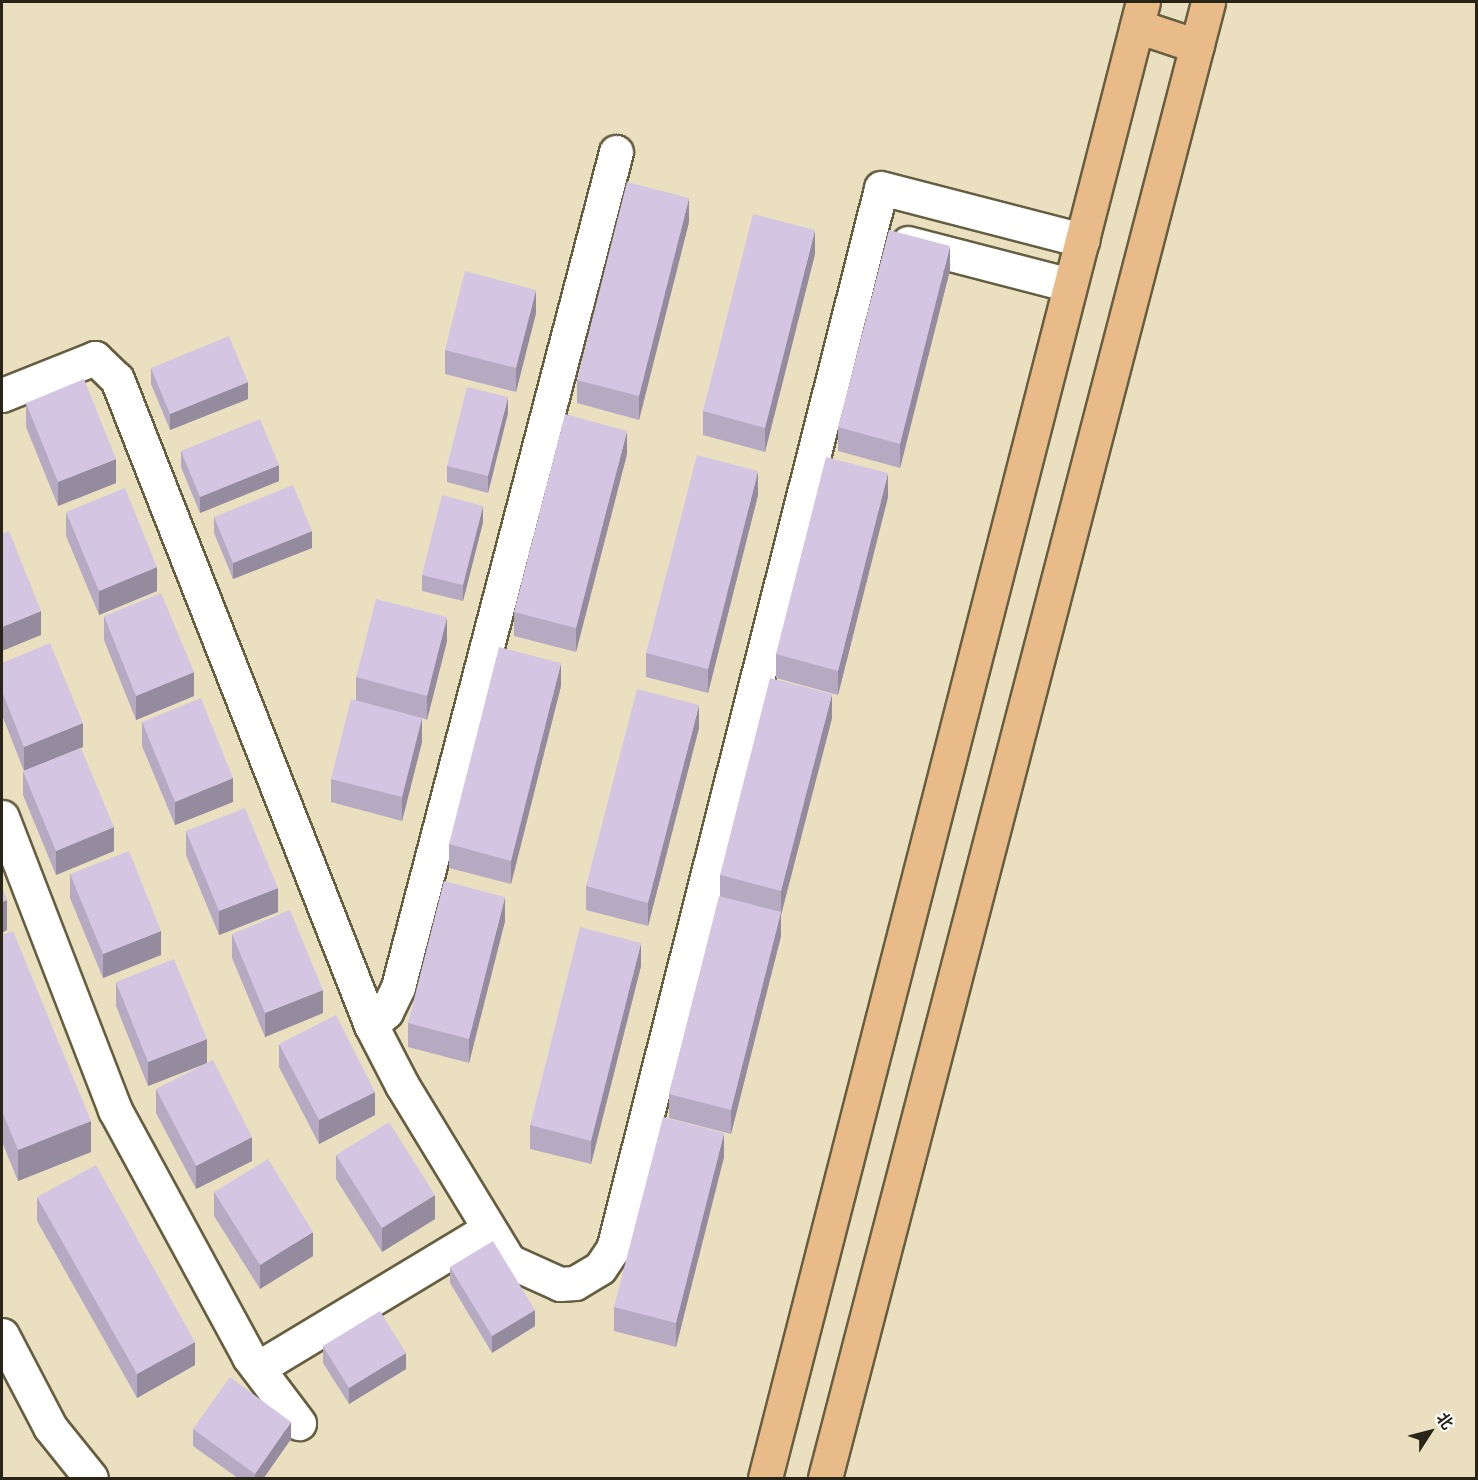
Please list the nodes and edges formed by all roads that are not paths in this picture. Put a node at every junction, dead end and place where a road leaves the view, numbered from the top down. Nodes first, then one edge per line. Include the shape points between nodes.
1 (1208, 2) edge
2 (1140, 14) edge
3 (1197, 46) junction
4 (616, 152) dead end
5 (868, 232) junction
6 (1082, 240) junction
7 (1070, 285) junction
8 (2, 395) edge
9 (2, 817) edge
10 (371, 1025) junction
11 (487, 1230) junction
12 (2, 1335) edge
13 (258, 1368) junction
14 (299, 1424) dead end
15 (91, 1479) edge
16 (765, 1479) edge
17 (825, 1479) edge

1 - 3 main road
2 - 3 main road
2 - 6 main road
3 - 17 main road
4 - 10 street via 398,987 386,1012
5 - 6 street via 881,188
5 - 7 street
5 - 11 street via 613,1249 600,1268 575,1283 560,1284 509,1262
6 - 7 main road
7 - 16 main road
8 - 10 street via 95,358 117,379
9 - 13 street via 115,1110
10 - 11 street
11 - 13 street
12 - 15 street via 50,1427
13 - 14 street

